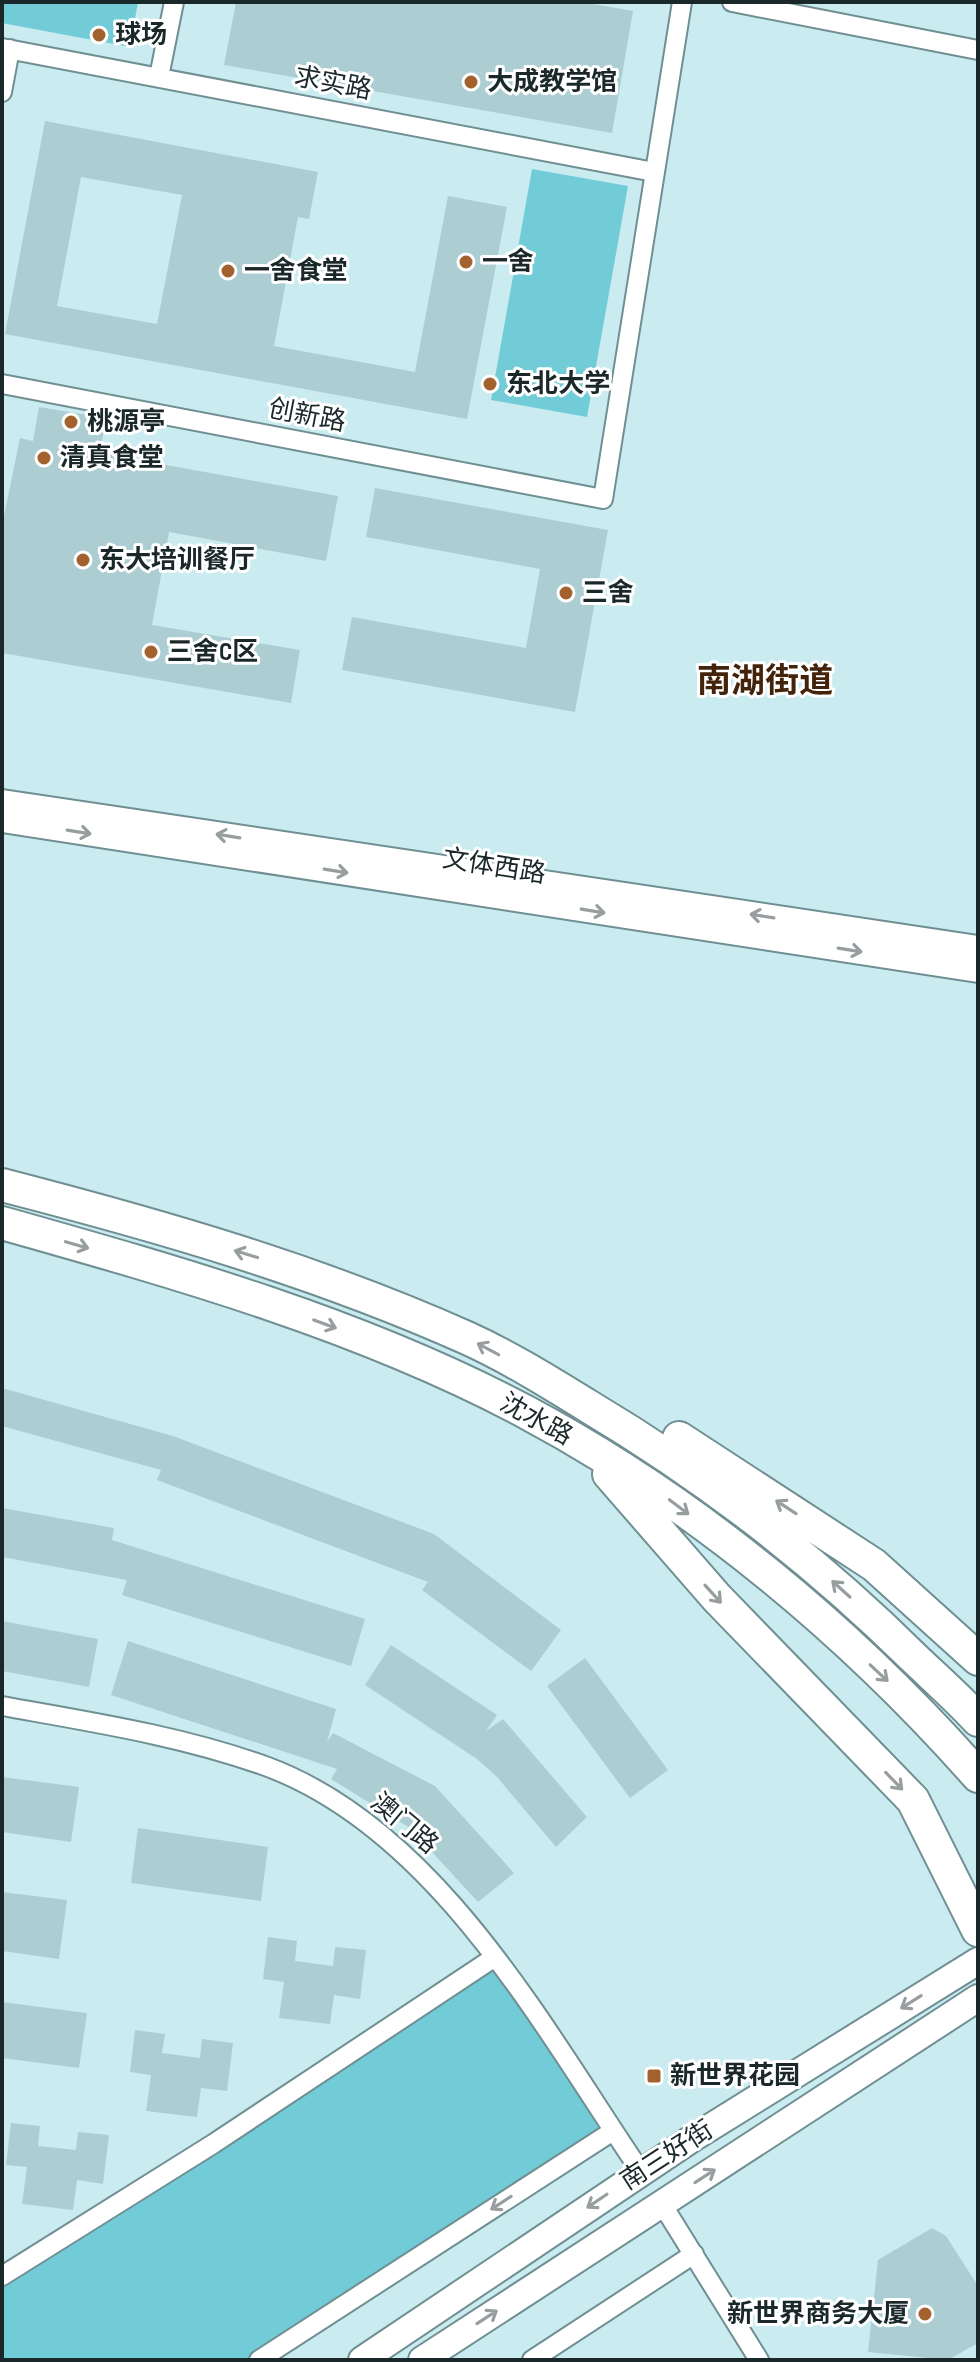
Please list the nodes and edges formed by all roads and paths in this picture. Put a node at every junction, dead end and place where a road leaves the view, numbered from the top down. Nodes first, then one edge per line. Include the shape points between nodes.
1 (174, 2) edge
2 (682, 2) edge
3 (732, 2) edge
4 (6, 48) edge
5 (978, 50) edge
6 (159, 77) junction
7 (2, 92) edge
8 (654, 172) junction
9 (2, 384) edge
10 (2, 802) edge
11 (2, 820) edge
12 (978, 948) edge
13 (978, 970) edge
14 (2, 1185) edge
15 (2, 1223) edge
16 (535, 1374) junction
17 (589, 1450) junction
18 (978, 1659) edge
19 (2, 1706) edge
20 (978, 1720) edge
21 (978, 1776) edge
22 (978, 1930) edge
23 (495, 1957) junction
24 (978, 1961) edge
25 (978, 1998) edge
26 (613, 2131) junction
27 (641, 2172) junction
28 (662, 2204) junction
29 (694, 2254) junction
30 (2, 2276) edge
31 (259, 2360) edge
32 (362, 2360) edge
33 (422, 2360) edge
34 (532, 2360) edge
35 (759, 2360) edge

1 - 6 street
2 - 8 street
3 - 5 street
4 - 6 street, 求实路
4 - 7 street
6 - 8 street, 求实路
8 - 9 street, 创新路 via 603,499
12 -> 10 street, 文体西路
11 -> 13 street, 文体西路
16 -> 14 highway, 沈水路 via 470,1340 337,1284
15 -> 17 highway, 沈水路 via 197,1280 351,1333 502,1400
18 -> 16 highway via 874,1565 679,1438
20 -> 16 highway, 沈水路 via 836,1584 762,1523 634,1433
17 -> 21 highway, 沈水路 via 663,1495 781,1584 884,1678
17 -> 22 highway via 717,1598 913,1800
19 - 23 street, 澳门路 via 203,1746 271,1768 337,1802 414,1862
23 - 26 street, 澳门路
23 - 30 street
24 -> 27 main road, 南三好街
28 -> 25 main road
26 - 27 street, 澳门路
26 -> 31 street
27 -> 32 main road, 南三好街
28 - 29 street
33 -> 28 main road
29 - 34 street
29 - 35 street

